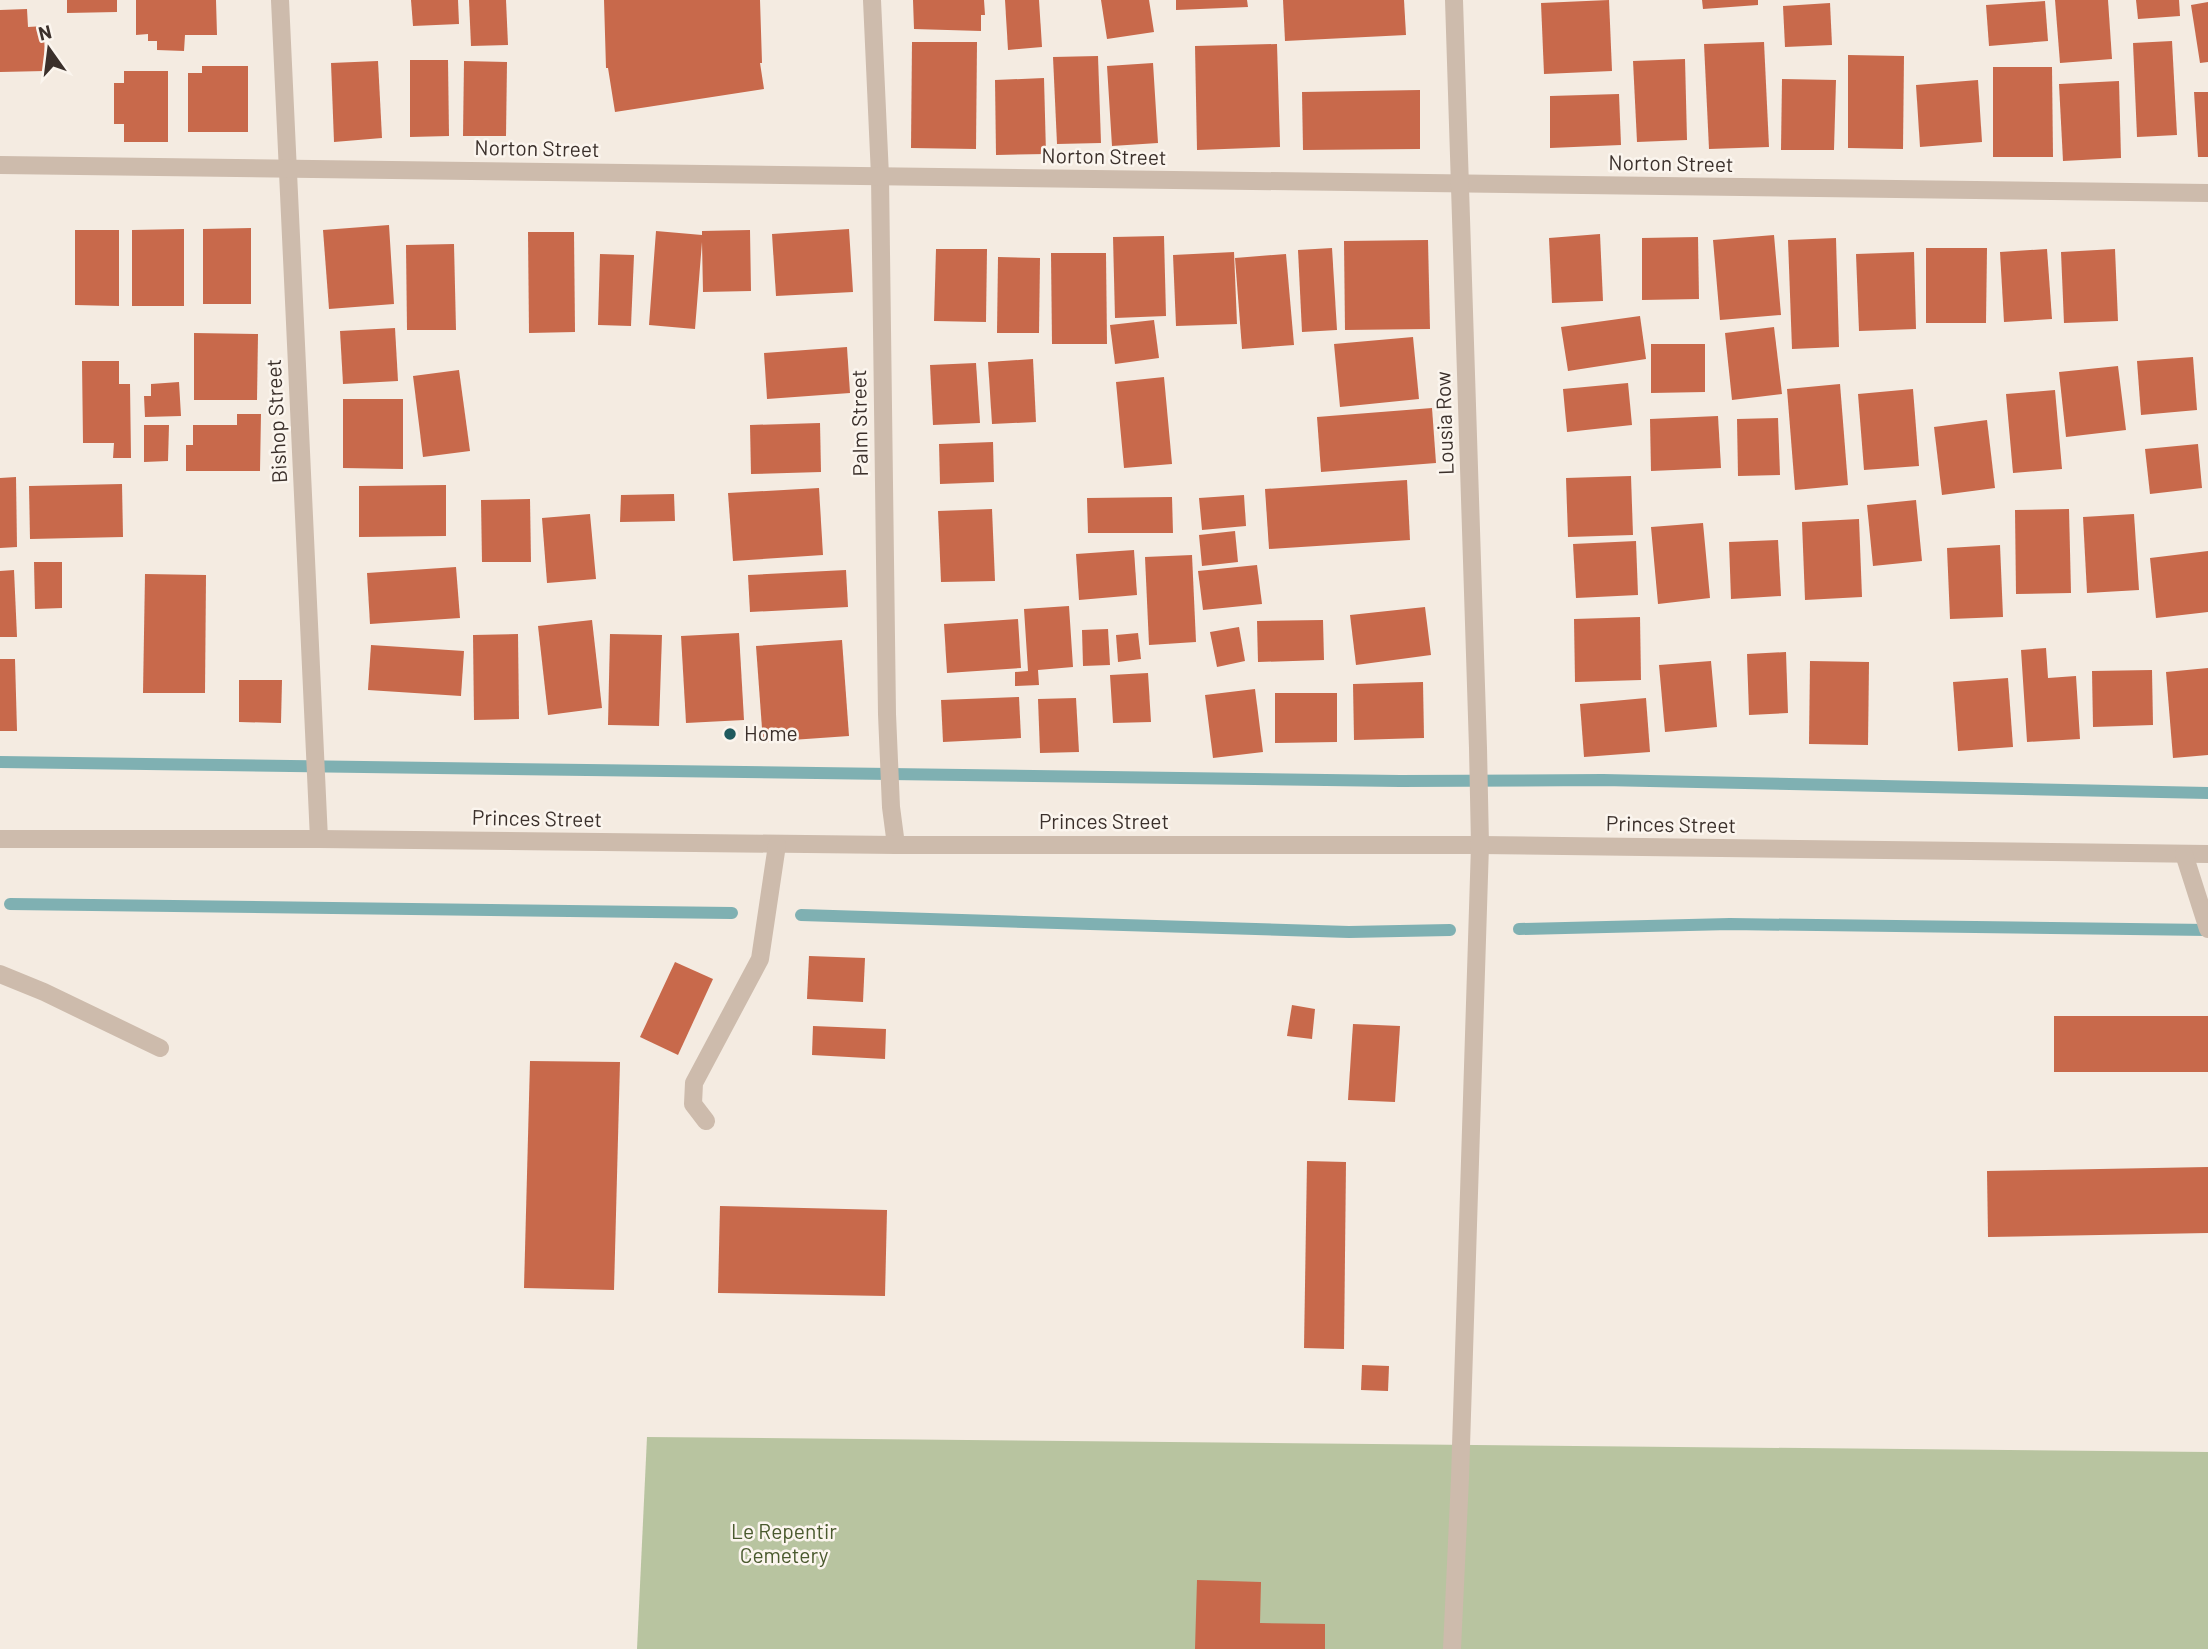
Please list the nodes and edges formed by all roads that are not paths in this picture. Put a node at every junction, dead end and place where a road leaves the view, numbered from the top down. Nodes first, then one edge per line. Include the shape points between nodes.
1 (280, 0) edge
2 (872, 0) edge
3 (1454, 0) edge
4 (0, 166) edge
5 (287, 169) junction
6 (880, 176) junction
7 (1460, 184) junction
8 (2208, 193) edge
9 (0, 839) edge
10 (319, 839) junction
11 (777, 845) junction
12 (896, 845) junction
13 (1480, 845) junction
14 (2184, 854) junction
15 (2208, 855) edge
16 (2207, 924) edge
17 (0, 974) edge
18 (160, 1048) dead end
19 (706, 1121) dead end
20 (1452, 1649) edge

1 - 5 street, Bishop Street
2 - 6 street, Palm Street
3 - 7 street, Lousia Row
4 - 5 street, Norton Street
5 - 6 street, Norton Street
5 - 10 street, Bishop Street
6 - 7 street, Norton Street
6 - 12 street, Palm Street via 887,715
7 - 8 street, Norton Street
7 - 13 street, Lousia Row
9 - 10 street, Princes Street
10 - 11 street, Princes Street
11 - 12 street, Princes Street
11 - 19 street via 760,959 694,1083 692,1104
12 - 13 street, Princes Street
13 - 14 street, Princes Street
13 - 20 street, Lousia Row
14 - 15 street, Princes Street
14 - 16 street
17 - 18 street

